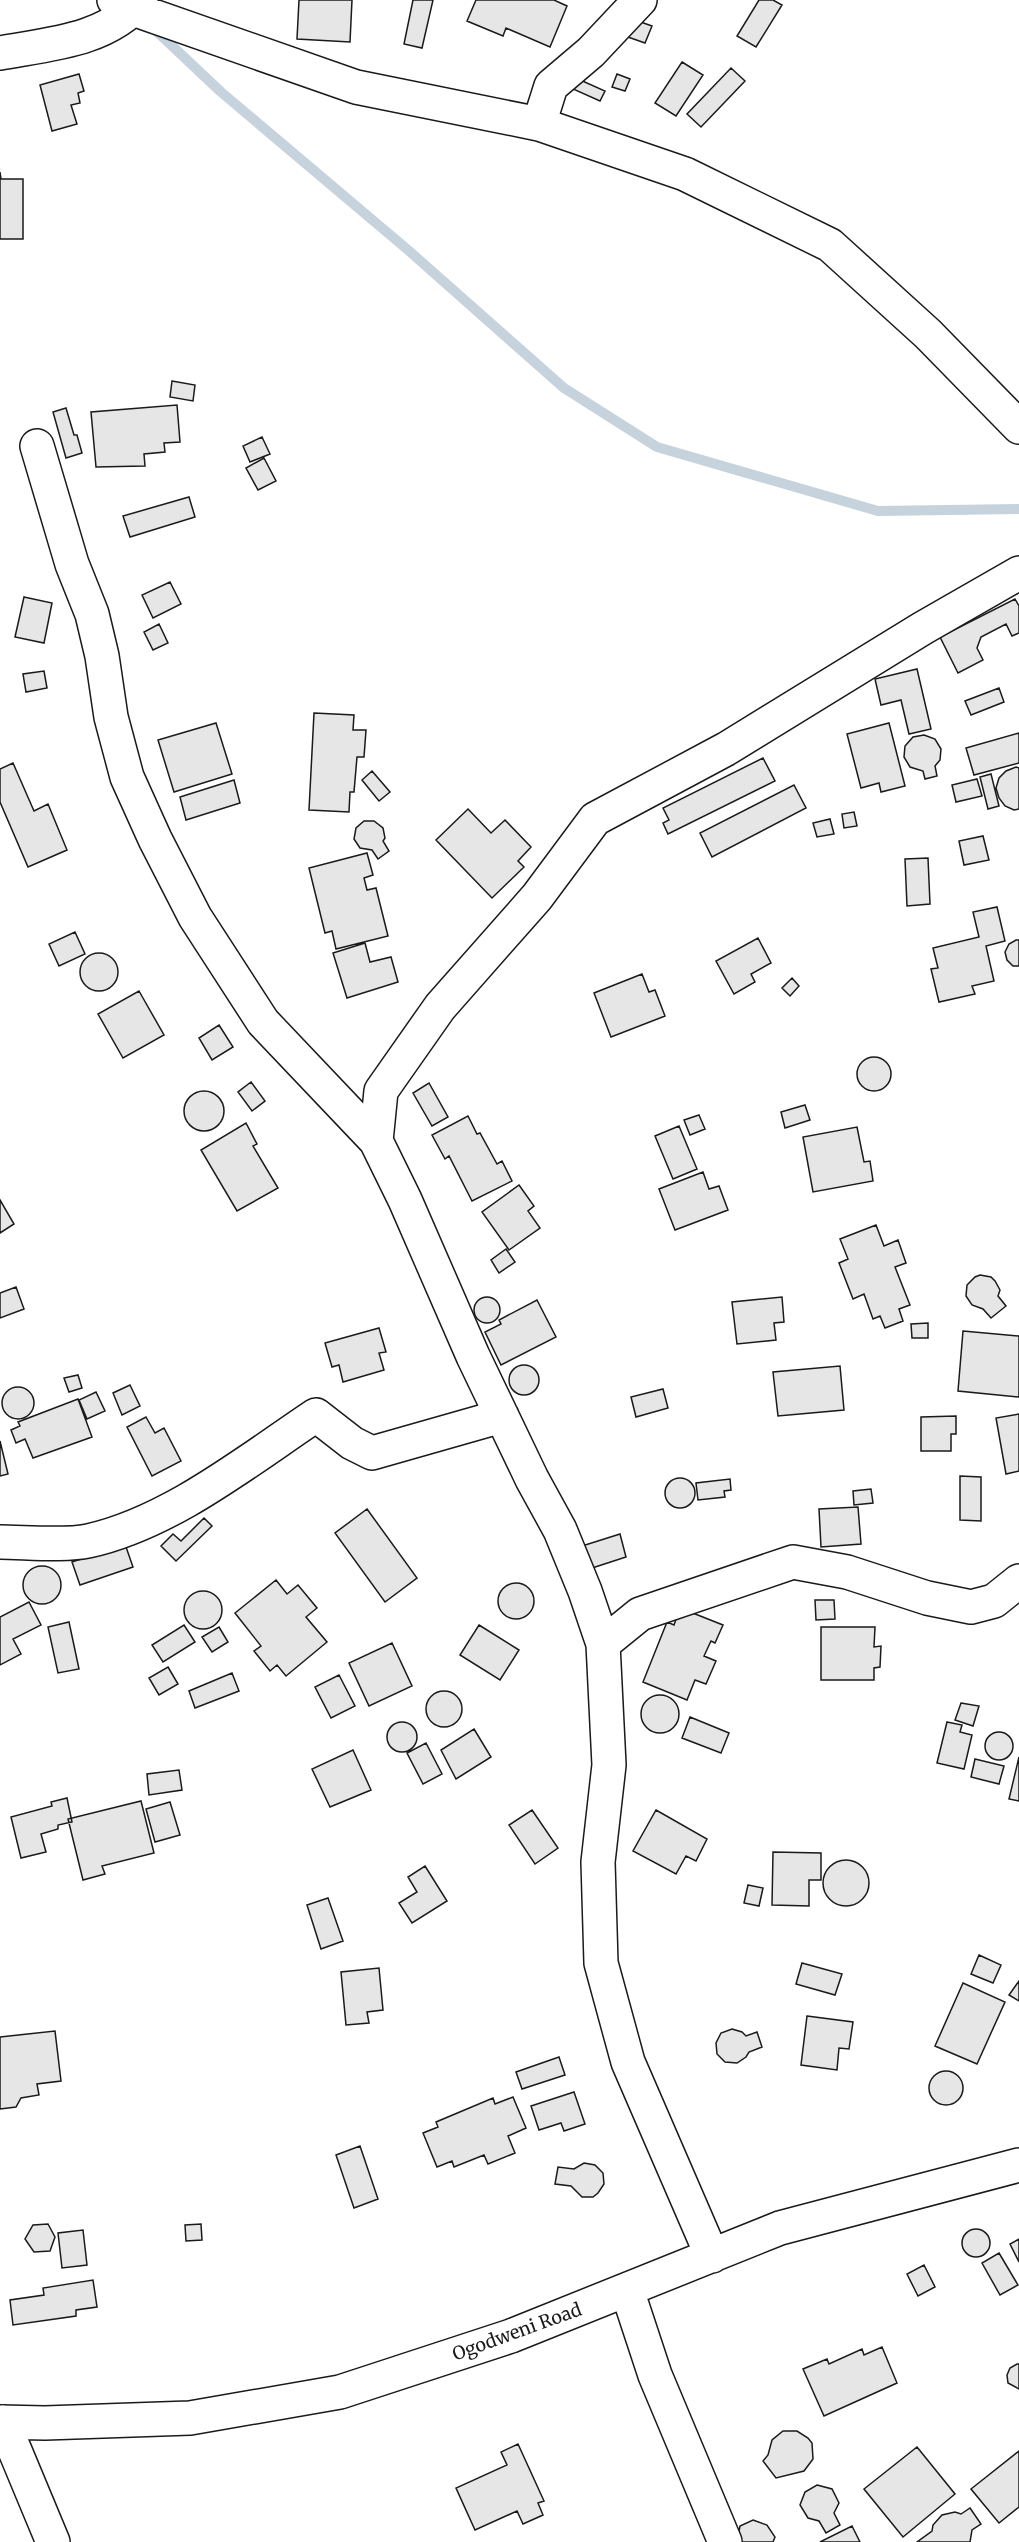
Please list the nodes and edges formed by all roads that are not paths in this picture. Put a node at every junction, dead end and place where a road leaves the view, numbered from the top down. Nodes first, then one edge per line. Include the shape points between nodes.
1 (640, 0) edge
2 (129, 3) edge
3 (0, 53) edge
4 (538, 124) junction
5 (1019, 427) edge
6 (37, 446) dead end
7 (1019, 573) edge
8 (376, 1142) junction
9 (502, 1416) junction
10 (0, 1542) edge
11 (1019, 1581) edge
12 (603, 1644) junction
13 (1019, 2165) edge
14 (712, 2256) junction
15 (627, 2290) junction
16 (2, 2422) edge
17 (53, 2542) edge
18 (724, 2542) edge

1 - 4 street via 591,52 551,86
2 - 3 street via 109,26 76,39
2 - 4 street via 356,87
4 - 5 street via 685,174 830,245 928,334
6 - 8 street via 72,564 93,614 111,717 127,777 155,838 195,916 263,1022
7 - 8 street via 726,749 595,819 537,897 440,1006 407,1051 381,1090
8 - 9 street
9 - 10 street via 372,1453 316,1415 201,1491 141,1524 86,1542
9 - 12 street via 560,1530
11 - 12 street via 994,1601 971,1607 927,1598 847,1572 793,1562 640,1614
12 - 14 street via 609,1765 598,1862 601,1963 628,2062
13 - 14 street, Ogodweni Road via 780,2228
14 - 15 street, Ogodweni Road
15 - 16 street, Ogodweni Road via 511,2336 340,2392 190,2418
15 - 18 street via 655,2375
16 - 17 street

